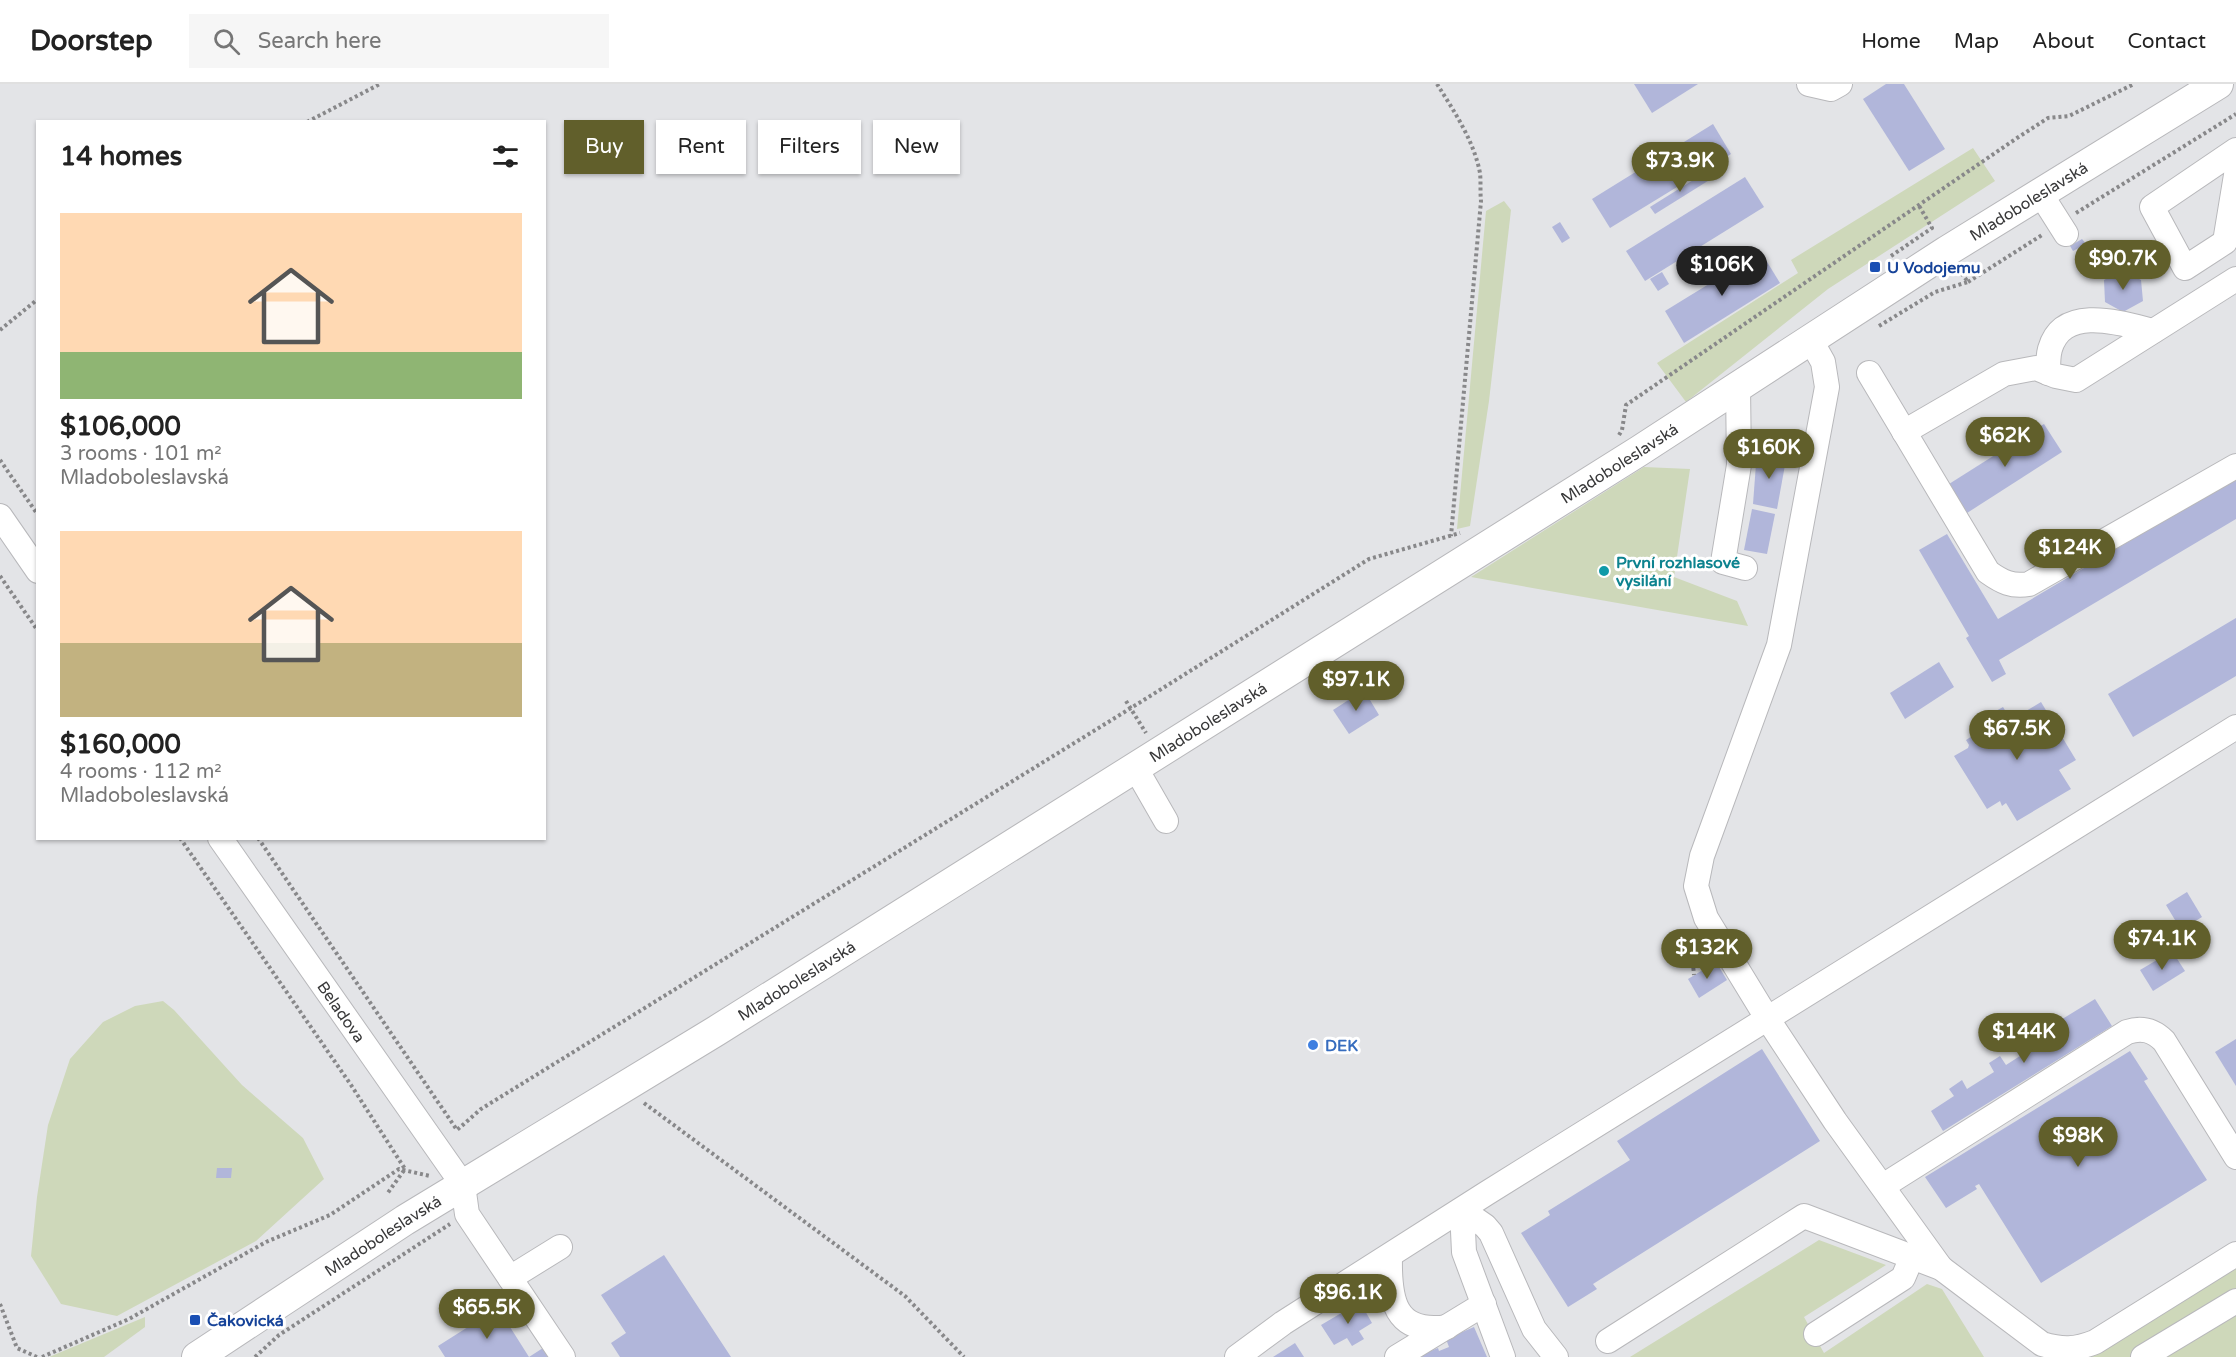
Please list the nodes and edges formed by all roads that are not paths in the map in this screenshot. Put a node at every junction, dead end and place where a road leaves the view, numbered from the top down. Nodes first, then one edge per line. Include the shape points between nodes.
1 (1809, 84) edge
2 (1840, 84) edge
3 (2218, 84) edge
4 (2236, 150) edge
5 (2236, 174) edge
6 (2040, 193) junction
7 (2063, 229) road end
8 (2236, 279) edge
9 (2153, 331) junction
10 (1810, 339) junction
11 (1869, 373) dead end
12 (2048, 373) junction
13 (1738, 387) junction
14 (1904, 432) junction
15 (2236, 466) edge
16 (0, 516) edge
17 (36, 568) edge
18 (1745, 568) dead end
19 (2236, 727) edge
20 (1147, 760) junction
21 (1166, 820) dead end
22 (221, 840) edge
23 (1767, 1018) junction
24 (2236, 1157) edge
25 (1883, 1186) junction
26 (465, 1199) junction
27 (1462, 1210) junction
28 (560, 1247) dead end
29 (2236, 1254) edge
30 (1390, 1256) junction
31 (1912, 1257) junction
32 (1941, 1268) junction
33 (510, 1278) junction
34 (2236, 1301) edge
35 (1484, 1304) junction
36 (1447, 1327) junction
37 (1816, 1334) dead end
38 (1608, 1341) dead end
39 (197, 1357) edge
40 (563, 1357) edge
41 (1237, 1357) edge
42 (1397, 1357) edge
43 (1503, 1357) edge
44 (1556, 1357) edge
45 (2143, 1357) edge

1 - 2 street via 1831,89
3 - 6 main road, Mladoboleslavská
4 - 5 street via 2152,207 2185,268 2225,242
6 - 7 street
6 - 10 main road, Mladoboleslavská
8 - 9 street
9 - 12 street via 2076,380
9 - 12 street via 2118,322 2073,322 2058,334 2050,349
10 - 13 main road, Mladoboleslavská
10 - 23 street via 1823,362 1827,387 1779,645 1702,856 1696,886 1706,918
11 - 14 street
12 - 14 street via 2036,368 2004,374
13 - 18 street via 1739,465 1723,562
13 - 20 main road, Mladoboleslavská
14 - 15 street via 1988,572 2015,586 2029,584
16 - 17 street
19 - 23 street
20 - 21 street
20 - 26 main road, Mladoboleslavská via 716,1031
22 - 26 street, Beladova
23 - 25 street
23 - 27 street
24 - 25 street via 2164,1041 2151,1031 2135,1030
25 - 32 street
26 - 33 street, Beladova
26 - 39 main road, Mladoboleslavská via 405,1220
27 - 30 street
27 - 35 street via 1464,1252
27 - 44 street via 1491,1233 1534,1329
28 - 33 street
29 - 32 street via 2078,1349 2042,1344
30 - 36 street via 1389,1283 1398,1313 1421,1328
30 - 41 street
31 - 32 street
31 - 37 street via 1903,1278
31 - 38 street via 1804,1216
33 - 40 street, Beladova
34 - 45 street
35 - 36 street
35 - 43 street
36 - 42 street

